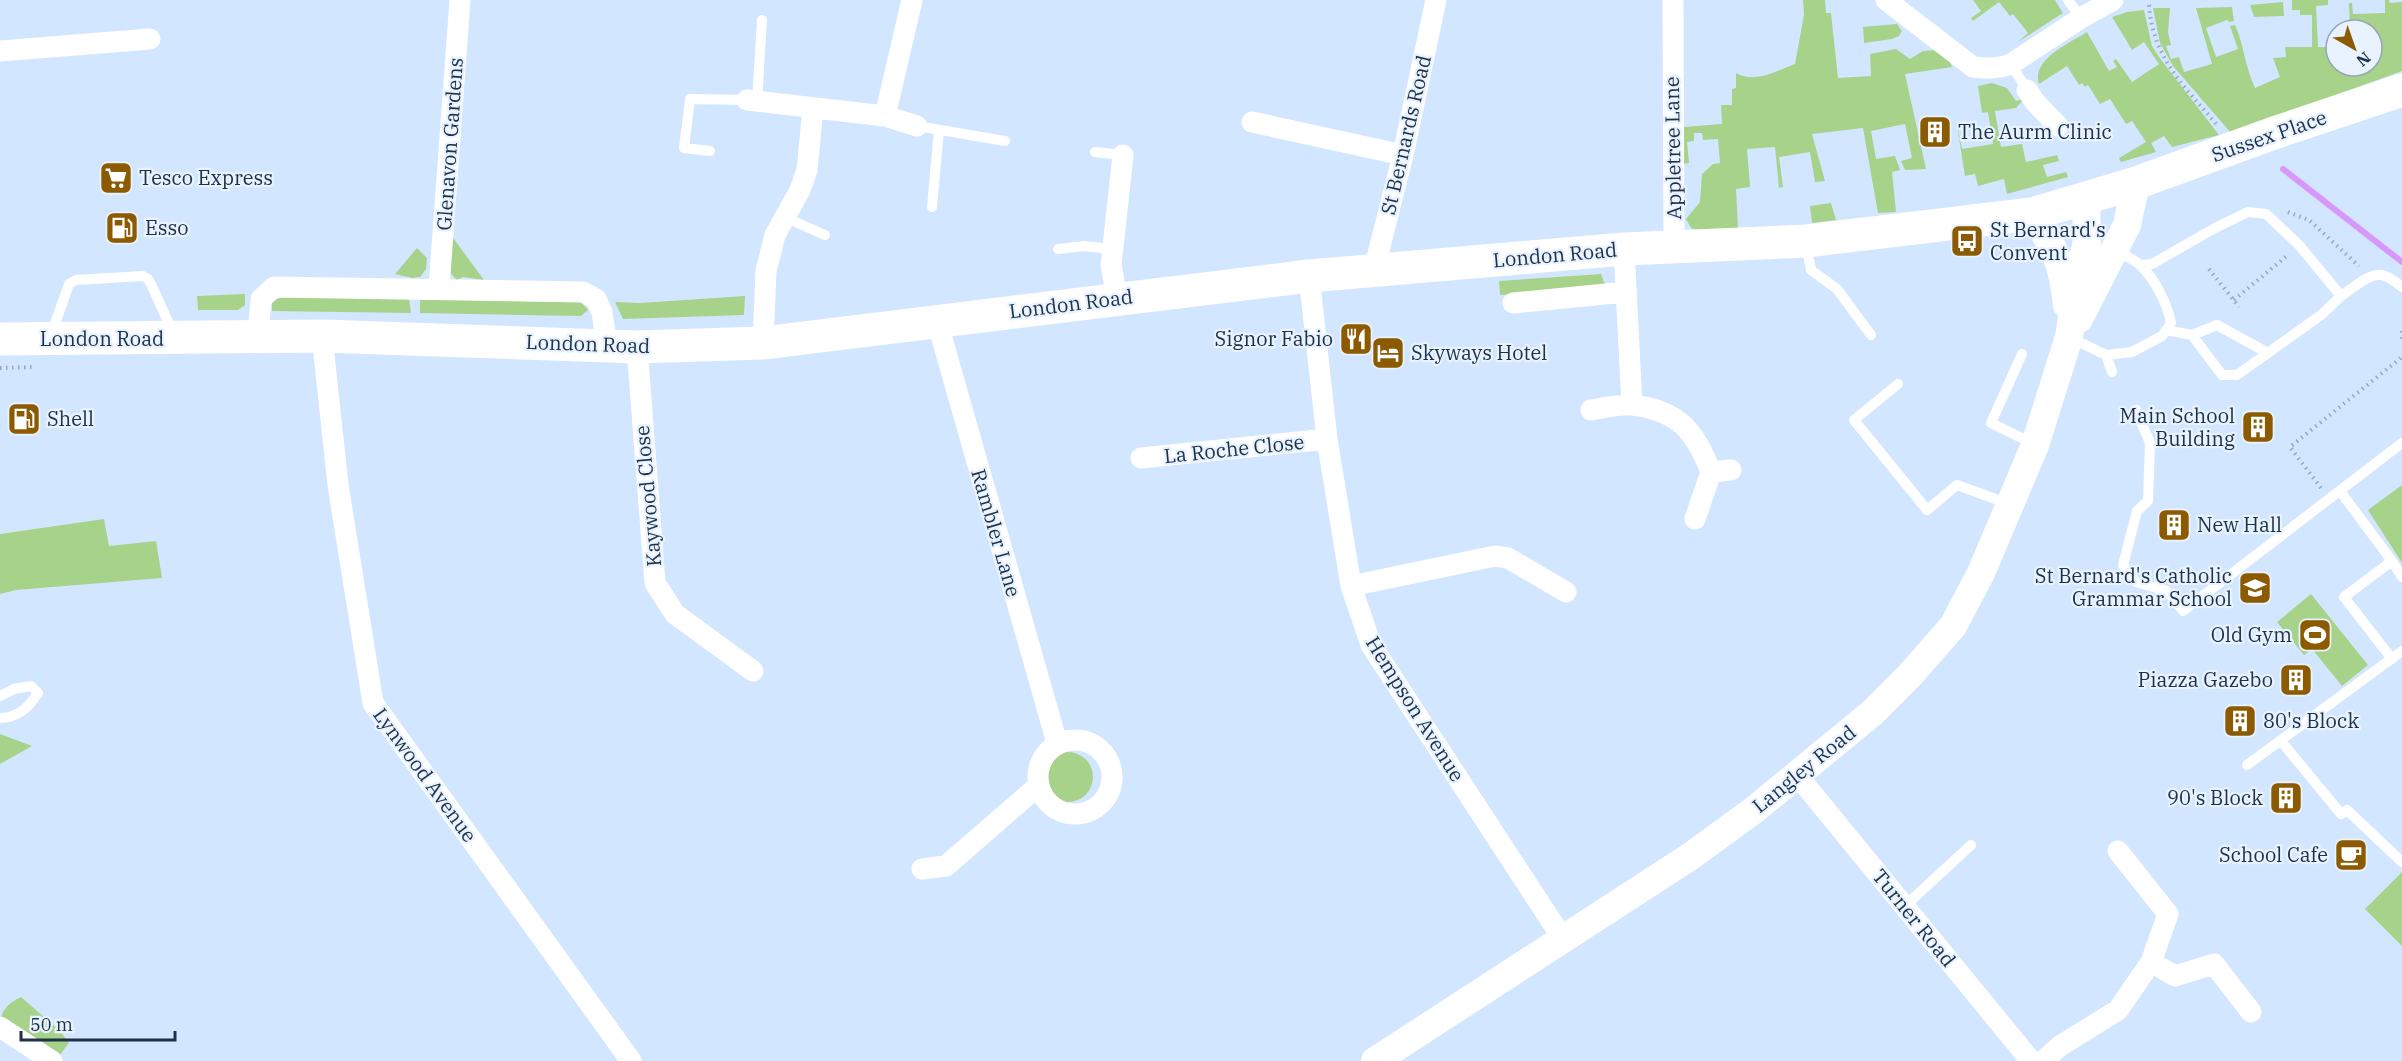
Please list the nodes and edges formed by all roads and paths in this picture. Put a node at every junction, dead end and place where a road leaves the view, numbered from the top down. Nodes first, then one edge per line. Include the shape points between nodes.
1 (460, 0) edge
2 (912, 0) edge
3 (1436, 0) edge
4 (1673, 0) edge
5 (1886, 0) edge
6 (2068, 0) edge
7 (2113, 0) edge
8 (2149, 5) dead end
9 (2081, 18) junction
10 (762, 20) dead end
11 (150, 39) dead end
12 (0, 51) edge
13 (2011, 64) junction
14 (2027, 90) joint
15 (2402, 90) edge
16 (752, 101) junction
17 (813, 108) junction
18 (885, 116) junction
19 (1252, 122) dead end
20 (917, 126) joint
21 (2058, 126) dead end
22 (939, 130) junction
23 (2222, 130) dead end
24 (1005, 141) dead end
25 (710, 151) dead end
26 (1095, 152) dead end
27 (1123, 155) joint
28 (1403, 155) junction
29 (2136, 183) junction
30 (2086, 198) junction
31 (932, 207) dead end
32 (2032, 214) junction
33 (784, 217) junction
34 (2319, 229) dead end
35 (825, 235) dead end
36 (1806, 241) junction
37 (2299, 246) junction
38 (1674, 247) junction
39 (1058, 249) dead end
40 (1112, 249) junction
41 (1624, 249) junction
42 (2116, 250) junction
43 (2140, 265) junction
44 (2209, 269) dead end
45 (1374, 270) junction
46 (1309, 276) junction
47 (2402, 287) edge
48 (439, 288) junction
49 (1626, 292) junction
50 (2341, 296) junction
51 (1117, 298) junction
52 (2234, 300) junction
53 (1513, 303) dead end
54 (2239, 307) dead end
55 (937, 321) junction
56 (2166, 330) junction
57 (2402, 331) edge
58 (1871, 335) dead end
59 (2192, 335) junction
60 (258, 336) junction
61 (322, 336) junction
62 (2069, 337) junction
63 (0, 339) edge
64 (49, 339) junction
65 (176, 339) junction
66 (2402, 341) edge
67 (763, 343) junction
68 (622, 347) junction
69 (2268, 353) junction
70 (2022, 354) dead end
71 (2106, 355) junction
72 (2402, 357) edge
73 (2112, 372) dead end
74 (1898, 384) dead end
75 (1632, 405) junction
76 (1591, 410) dead end
77 (2136, 410) dead end
78 (1327, 439) junction
79 (2402, 443) edge
80 (2035, 445) junction
81 (1141, 458) dead end
82 (2340, 491) junction
83 (2329, 499) junction
84 (2010, 504) junction
85 (1695, 519) dead end
86 (2392, 561) junction
87 (2402, 577) edge
88 (1351, 586) junction
89 (1566, 592) dead end
90 (2402, 651) edge
91 (2392, 659) junction
92 (753, 671) dead end
93 (0, 696) edge
94 (0, 718) edge
95 (2281, 741) junction
96 (1057, 743) junction
97 (2247, 765) dead end
98 (1797, 775) junction
99 (1038, 786) junction
100 (1971, 845) dead end
101 (2118, 851) dead end
102 (2402, 862) edge
103 (922, 868) dead end
104 (1905, 906) junction
105 (1563, 939) junction
106 (2151, 962) junction
107 (2252, 1012) dead end
108 (0, 1026) edge
109 (52, 1061) edge
110 (631, 1061) edge
111 (1375, 1061) edge
112 (2031, 1061) edge
113 (2043, 1061) edge

1 - 48 street, Glenavon Gardens
2 - 18 street
3 - 28 street, St Bernards Road
4 - 38 street, Appletree Lane
5 - 13 street via 1973,67 1994,69
6 - 9 lane
7 - 9 street
8 - 23 path via 2161,54
9 - 13 street
10 - 16 lane
11 - 12 street
13 - 14 lane
14 - 21 street
15 - 29 main road, Sussex Place
16 - 17 street
16 - 25 lane via 690,99 684,148
17 - 18 street
17 - 33 street via 807,170
18 - 20 street
19 - 28 street
20 - 22 lane
22 - 24 lane
22 - 31 lane
26 - 27 lane
27 - 40 street
28 - 45 street, St Bernards Road
29 - 30 main road, London Road
29 - 42 street, Langley Road via 2127,225
30 - 32 main road, London Road
30 - 62 street, Langley Road via 2087,241
32 - 36 main road, London Road
32 - 62 street, Langley Road via 2051,241 2061,267
33 - 35 lane
33 - 67 street via 766,271
34 - 37 path
36 - 38 main road, London Road
36 - 58 lane via 1811,270 1837,289
37 - 43 lane via 2266,214 2248,212 2152,264
37 - 50 lane
37 - 52 path
38 - 41 main road, London Road
39 - 40 lane
40 - 51 street via 1110,265
41 - 45 main road, London Road
41 - 49 street
42 - 43 lane
42 - 62 street, Langley Road
43 - 56 lane via 2168,310 2170,323
44 - 52 path
45 - 46 main road, London Road
46 - 51 main road, London Road
46 - 78 street, Hempson Avenue
47 - 50 lane via 2380,274
48 - 60 street via 274,287 261,299
48 - 68 street, Kaywood Close via 583,292 597,299
49 - 53 street
49 - 75 street
50 - 69 lane
51 - 55 main road, London Road
52 - 54 path
55 - 67 main road, London Road
55 - 96 street, Rambler Lane
56 - 59 lane
56 - 71 lane via 2132,352
57 - 66 path
59 - 69 lane via 2217,325
59 - 69 lane via 2222,375 2237,375
60 - 61 main road, London Road
60 - 65 main road, London Road
61 - 68 main road, London Road
61 - 110 street, Lynwood Avenue via 338,485 373,703
62 - 71 lane
62 - 80 street, Langley Road
63 - 64 main road, London Road
64 - 65 main road, London Road
64 - 65 lane via 69,284 76,280 143,276 152,286
67 - 68 main road, London Road
68 - 92 street, Kaywood Close via 655,583 675,614
70 - 80 lane via 1990,423
71 - 73 lane
72 - 83 path via 2290,447
74 - 84 lane via 1854,420 1926,510 1957,485
75 - 76 street
75 - 85 street via 1676,417 1721,471 1707,489
77 - 83 lane via 2151,443 2148,501 2137,511 2123,565 2136,582 2167,591 2183,611
78 - 81 street, La Roche Close
78 - 88 street, Hempson Avenue
79 - 82 lane
80 - 84 street, Langley Road
82 - 83 lane
82 - 86 lane
84 - 98 street, Langley Road via 1953,626 1872,713
86 - 87 lane
86 - 91 lane via 2344,597
88 - 89 street via 1495,556 1508,558
88 - 105 street, Hempson Avenue via 1371,645
90 - 91 lane
91 - 95 lane
93 - 94 lane via 31,686 38,693 30,705 11,718
95 - 97 lane
95 - 102 lane via 2341,814 2347,810
96 - 99 street via 1039,766
96 - 99 street via 1082,740 1103,751 1110,762 1112,786 1098,807 1075,815 1052,806
98 - 104 street, Turner Road
98 - 105 street, Langley Road via 1691,856
99 - 103 street via 946,866
100 - 104 lane
101 - 106 street via 2168,914
104 - 112 street, Turner Road
105 - 111 street, Langley Road
106 - 107 street via 2175,976 2214,964
106 - 113 street via 2118,1010
108 - 109 street

